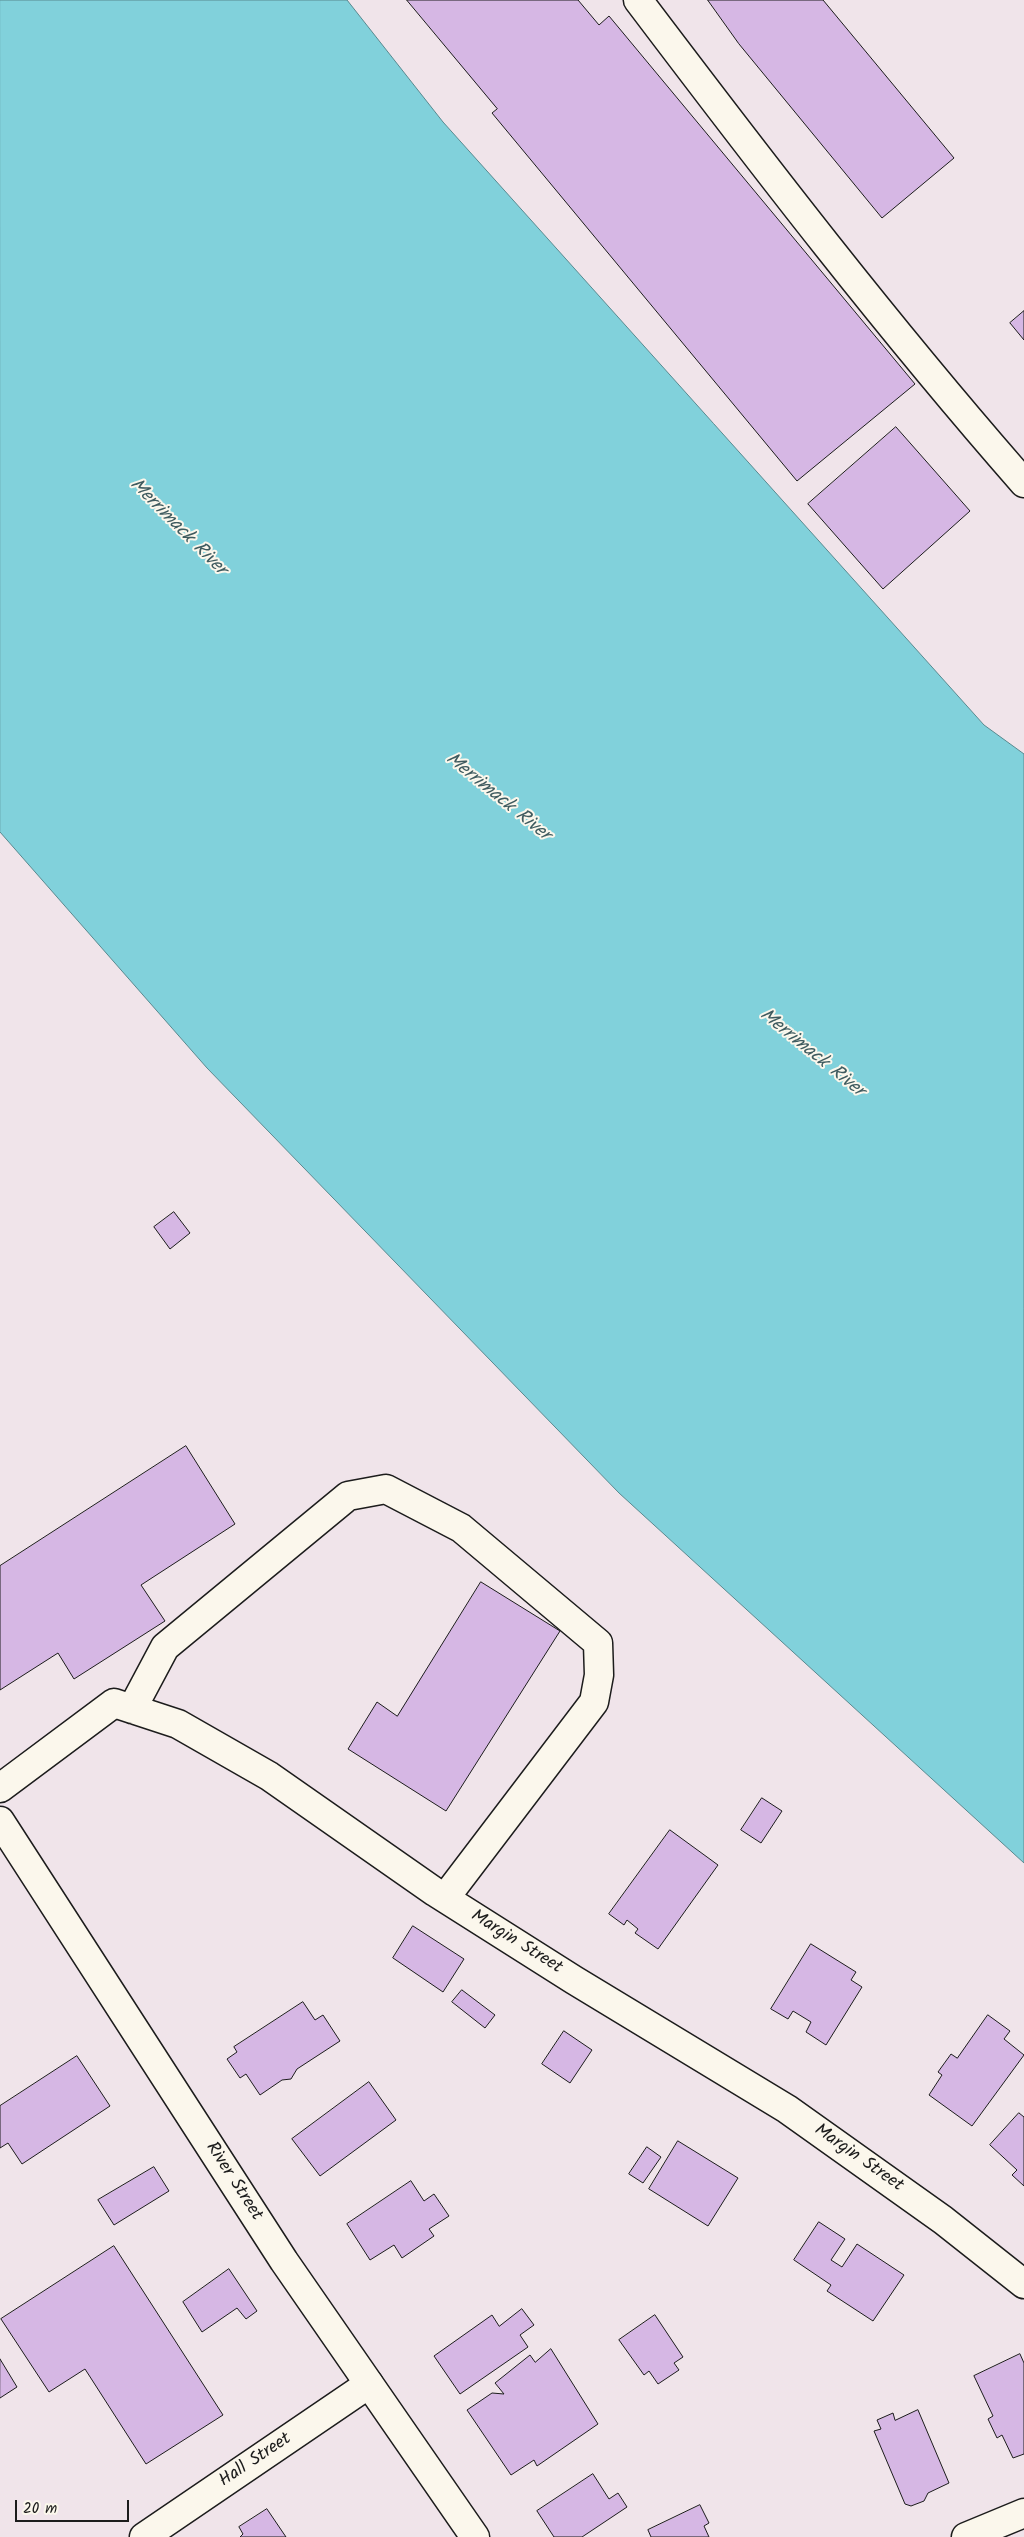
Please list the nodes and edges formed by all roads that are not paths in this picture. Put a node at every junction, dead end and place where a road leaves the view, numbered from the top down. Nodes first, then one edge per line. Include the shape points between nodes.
1 (638, 0) edge
2 (1024, 483) edge
3 (132, 1709) junction
4 (0, 1788) edge
5 (0, 1821) edge
6 (445, 1898) junction
7 (1024, 2284) edge
8 (369, 2384) junction
9 (1024, 2513) edge
10 (144, 2537) edge
11 (475, 2537) edge
12 (966, 2537) edge

1 - 2 street via 771,176 958,408
3 - 4 street, Margin Street via 114,1703
3 - 6 street, Margin Street via 178,1724 269,1776
3 - 6 street via 165,1647 348,1496 386,1489 461,1528 598,1643 600,1675 594,1702
5 - 8 street, River Street via 284,2261
6 - 7 street, Margin Street via 787,2109 943,2220
8 - 10 street, Hall Street
8 - 11 street, River Street
9 - 12 street

